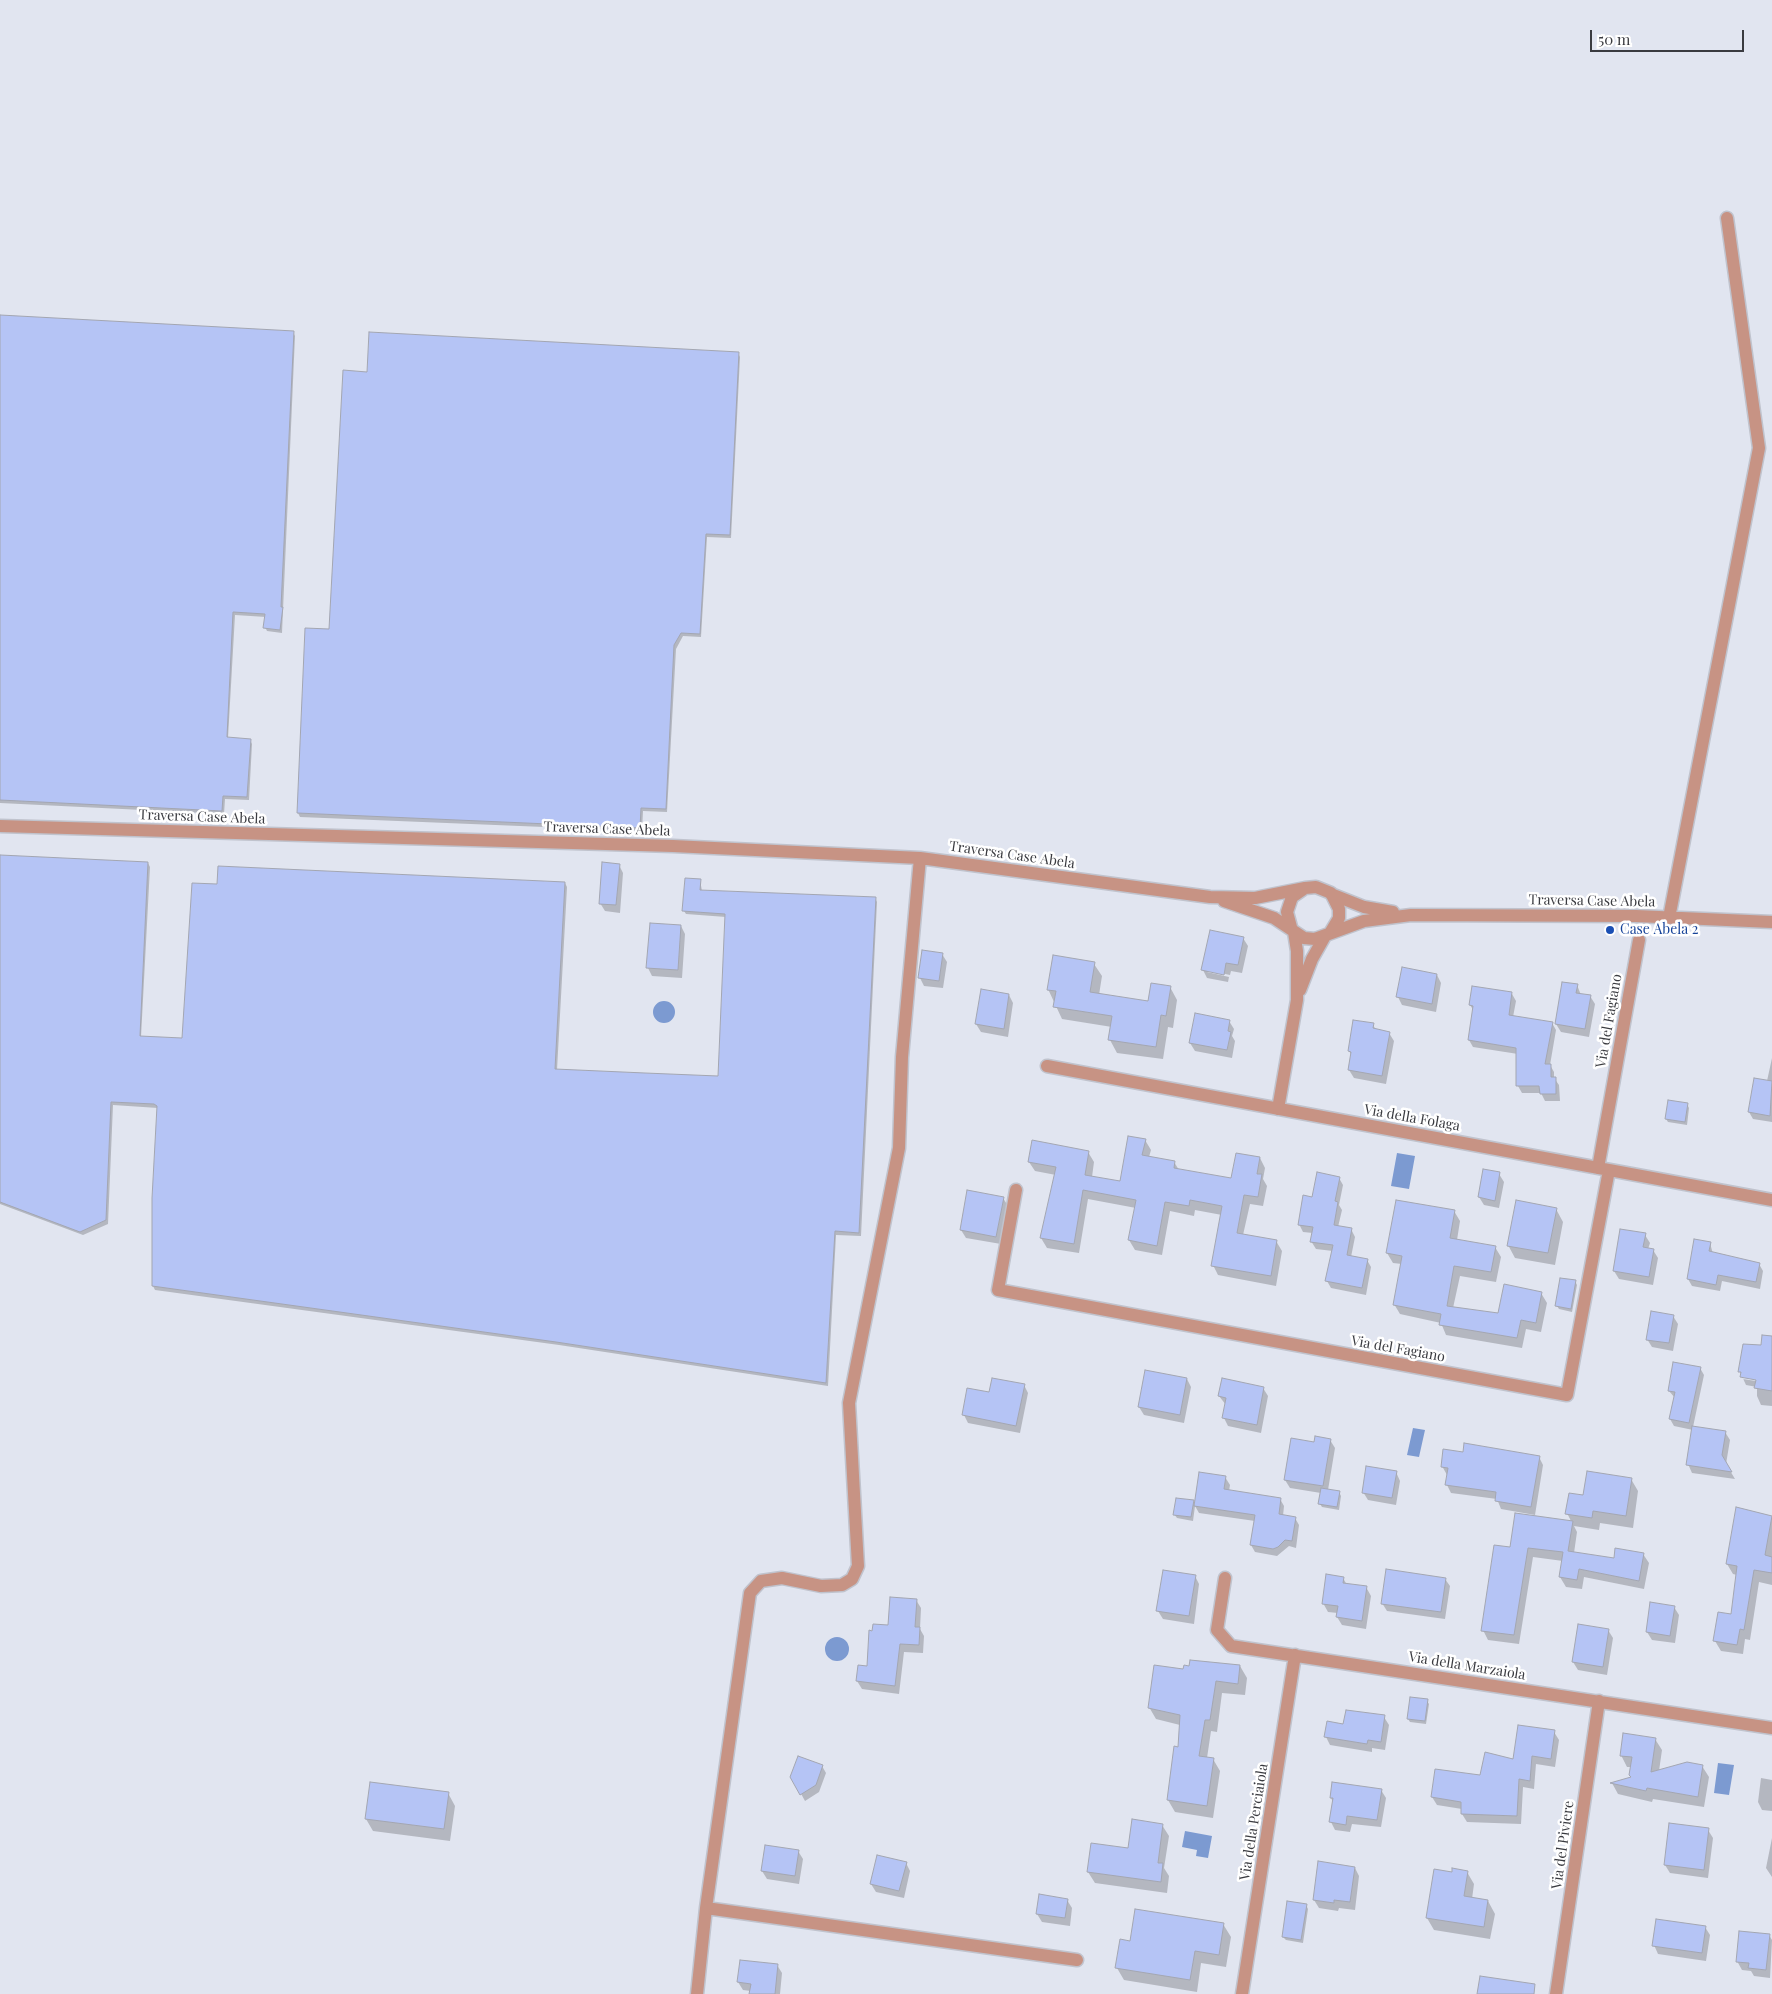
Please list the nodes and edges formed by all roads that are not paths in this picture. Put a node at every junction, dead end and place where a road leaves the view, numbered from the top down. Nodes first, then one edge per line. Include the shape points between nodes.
1 (1727, 218) dead end
2 (0, 826) edge
3 (920, 858) junction
4 (1305, 888) junction
5 (1331, 894) junction
6 (1210, 897) junction
7 (1411, 915) junction
8 (1669, 918) junction
9 (1772, 922) edge
10 (1292, 929) junction
11 (1328, 935) junction
12 (1639, 940) dead end
13 (1297, 1000) junction
14 (1047, 1066) dead end
15 (1278, 1108) junction
16 (1603, 1168) junction
17 (1016, 1190) dead end
18 (1772, 1200) edge
19 (1225, 1578) dead end
20 (1295, 1655) junction
21 (1599, 1701) junction
22 (1772, 1728) edge
23 (706, 1908) junction
24 (1077, 1960) dead end
25 (697, 1994) edge
26 (1242, 1994) edge
27 (1556, 1994) edge

1 - 8 street via 1759,448
2 - 3 street, Traversa Case Abela via 673,846
3 - 6 street, Traversa Case Abela
3 - 23 street via 902,1057 899,1148 849,1403 858,1566 852,1579 842,1585 821,1586 782,1578 761,1581 750,1593
4 - 5 street via 1322,888
4 - 6 street via 1255,898
4 - 10 street via 1288,904
5 - 7 street via 1364,907
5 - 11 street via 1339,909 1339,918
6 - 10 street via 1252,910
7 - 8 street, Traversa Case Abela
7 - 11 street via 1364,921
8 - 9 street, Traversa Case Abela
10 - 11 street via 1309,939
10 - 13 street via 1298,951
11 - 13 street via 1312,958
12 - 16 street, Via del Fagiano
13 - 15 street
14 - 15 street, Via della Folaga
15 - 16 street, Via della Folaga
16 - 17 street, Via del Fagiano via 1567,1395 998,1290
16 - 18 street, Via della Folaga
19 - 20 street, Via della Marzaiola via 1217,1630 1231,1646
20 - 21 street, Via della Marzaiola
20 - 26 street, Via della Perciaiola
21 - 22 street, Via della Marzaiola
21 - 27 street, Via del Piviere
23 - 24 street
23 - 25 street

